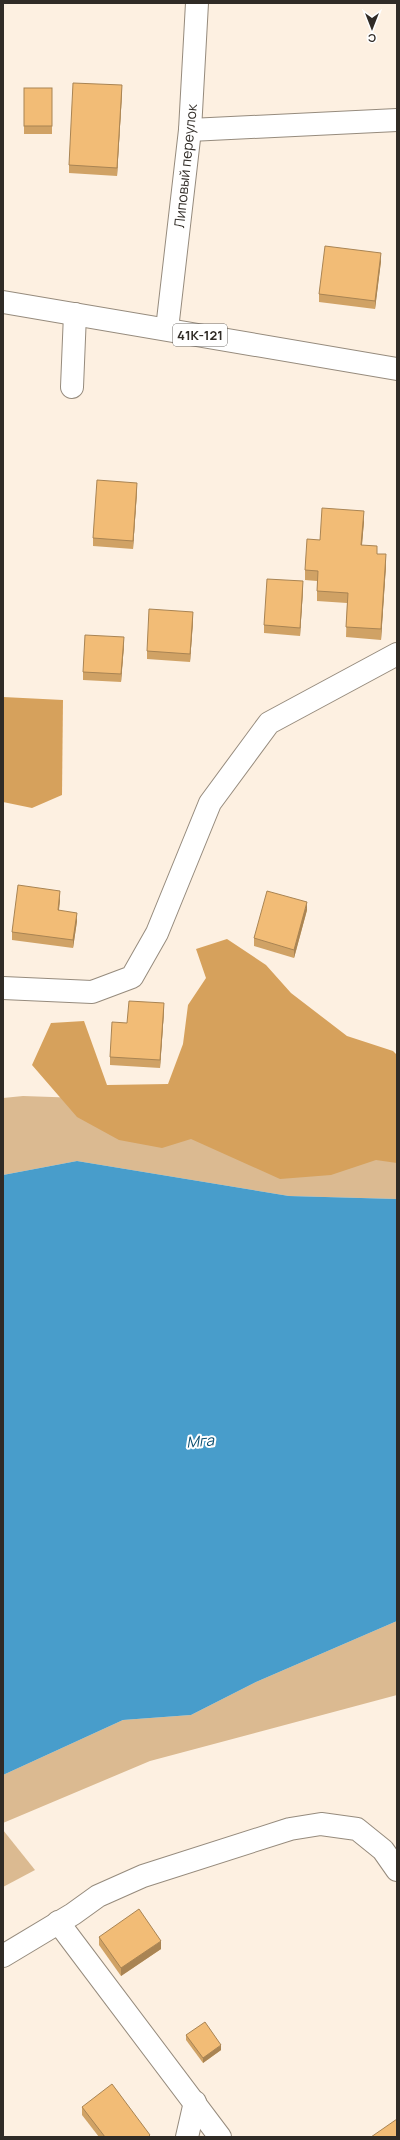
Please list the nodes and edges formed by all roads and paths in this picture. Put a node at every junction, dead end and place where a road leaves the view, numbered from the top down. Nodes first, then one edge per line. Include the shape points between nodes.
1 (197, 3) edge
2 (397, 120) edge
3 (190, 130) junction
4 (3, 302) edge
5 (75, 314) junction
6 (167, 329) junction
7 (397, 369) edge
8 (72, 387) dead end
9 (397, 654) edge
10 (3, 988) edge
11 (397, 1870) edge
12 (58, 1922) junction
13 (3, 1956) edge
14 (195, 2102) junction
15 (187, 2137) edge
16 (220, 2137) edge

1 - 3 street, Липовый переулок
2 - 3 street
3 - 6 street, Липовый переулок
4 - 5 street, 41К-121
5 - 6 street, 41К-121
5 - 8 street
6 - 7 street, 41К-121
9 - 10 street via 268,723 210,803 158,933 132,977 92,992
11 - 12 street via 383,1850 357,1829 321,1824 290,1829 143,1876 98,1896
12 - 13 street
12 - 14 street
14 - 15 street
14 - 16 street

